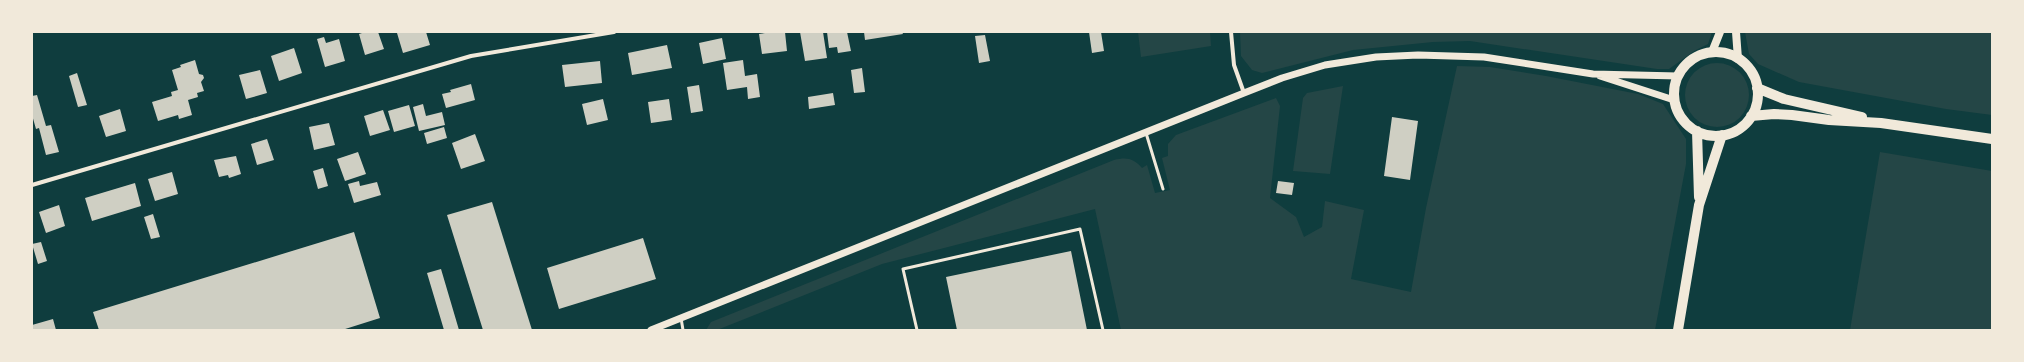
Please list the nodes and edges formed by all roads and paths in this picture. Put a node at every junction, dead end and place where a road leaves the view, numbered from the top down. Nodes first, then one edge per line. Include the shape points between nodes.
1 (614, 32) edge
2 (1231, 32) edge
3 (1720, 32) edge
4 (1736, 32) edge
5 (1712, 52) junction
6 (1738, 58) junction
7 (1593, 74) junction
8 (1678, 76) junction
9 (1757, 88) junction
10 (1244, 93) junction
11 (1674, 100) junction
12 (1751, 116) junction
13 (1881, 123) junction
14 (1697, 131) junction
15 (1146, 133) junction
16 (1722, 135) junction
17 (1992, 139) edge
18 (32, 185) edge
19 (1163, 189) dead end
20 (1699, 205) junction
21 (680, 318) junction
22 (651, 330) edge
23 (683, 330) edge
24 (917, 330) edge
25 (1103, 330) edge
26 (1678, 330) edge

1 - 18 street via 471,56
2 - 10 street via 1234,65
3 - 5 main road
4 - 6 main road
5 - 6 main road via 1721,52
5 - 8 main road via 1688,62
6 - 9 main road via 1751,71
7 - 8 street
7 - 10 street via 1484,57 1418,54 1325,65
7 - 11 street
8 - 11 main road
9 - 12 main road via 1757,98
9 - 13 main road via 1784,99
10 - 15 street
11 - 14 main road via 1682,118
12 - 13 main road via 1792,114 1829,120
12 - 16 main road via 1739,128
13 - 17 main road
14 - 16 main road
14 - 20 main road
15 - 19 lane
15 - 21 street
16 - 20 main road
20 - 26 main road
21 - 22 street
21 - 23 lane
24 - 25 lane via 903,269 1080,229

